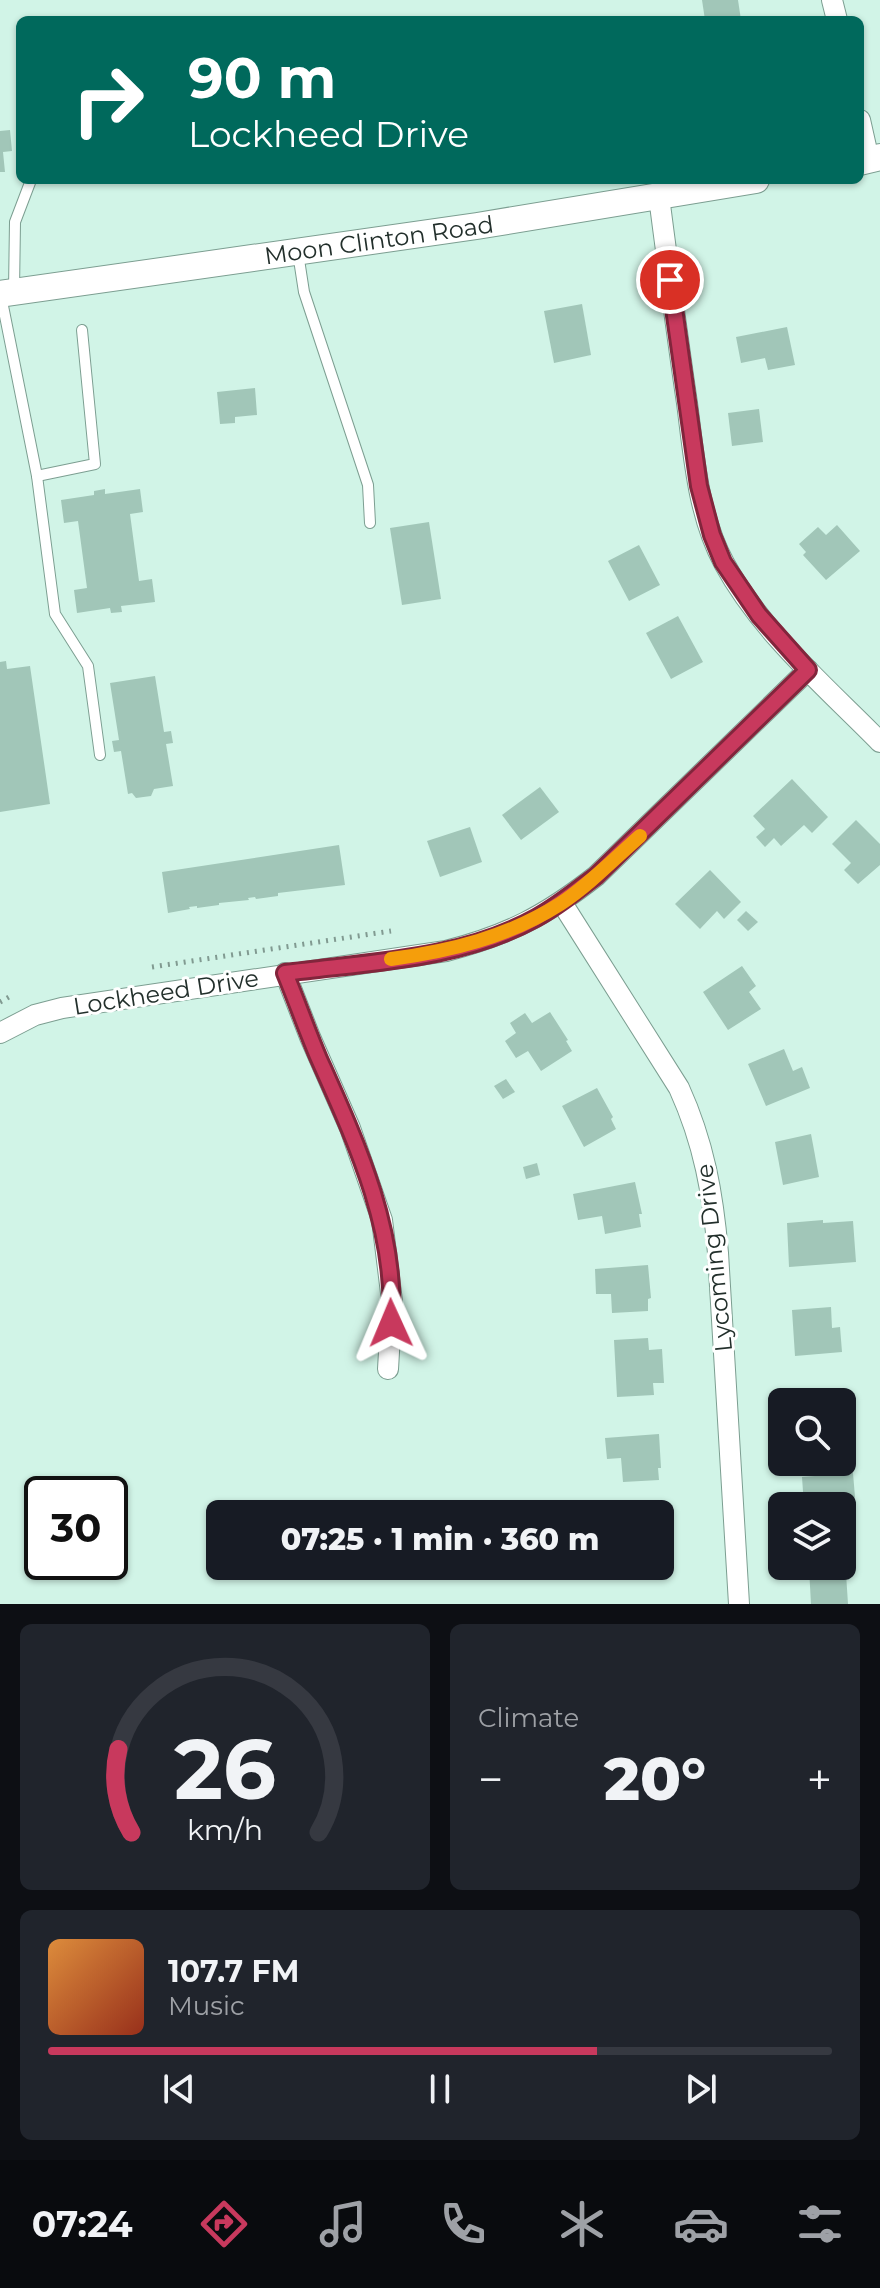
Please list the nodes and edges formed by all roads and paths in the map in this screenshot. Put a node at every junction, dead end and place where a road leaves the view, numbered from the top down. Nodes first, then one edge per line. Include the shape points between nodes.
1 (864, 136) edge
2 (870, 160) edge
3 (29, 184) edge
4 (733, 184) edge
5 (659, 197) junction
6 (298, 251) junction
7 (5, 294) edge
8 (82, 330) dead end
9 (37, 476) junction
10 (370, 523) dead end
11 (808, 670) junction
12 (880, 742) edge
13 (100, 755) dead end
14 (562, 903) junction
15 (391, 931) dead end
16 (152, 967) dead end
17 (285, 973) junction
18 (9, 997) dead end
19 (0, 1002) edge
20 (0, 1033) edge
21 (388, 1369) dead end
22 (739, 1604) edge

1 - 2 street
3 - 7 lane via 15,222
4 - 5 street, Moon Clinton Road
5 - 6 street, Moon Clinton Road
5 - 11 street via 708,524 738,586
6 - 7 street, Moon Clinton Road
6 - 10 lane via 304,292 368,485
7 - 9 lane
8 - 9 lane via 95,464
9 - 13 lane via 55,614 88,666
11 - 12 street
11 - 14 street, Lockheed Drive via 640,835
14 - 17 street, Lockheed Drive via 504,933 446,951
14 - 22 street, Lycoming Drive via 679,1088 703,1149 717,1242
15 - 16 path
17 - 20 street, Lockheed Drive via 62,1008
17 - 21 street via 382,1220 392,1301
18 - 19 path

